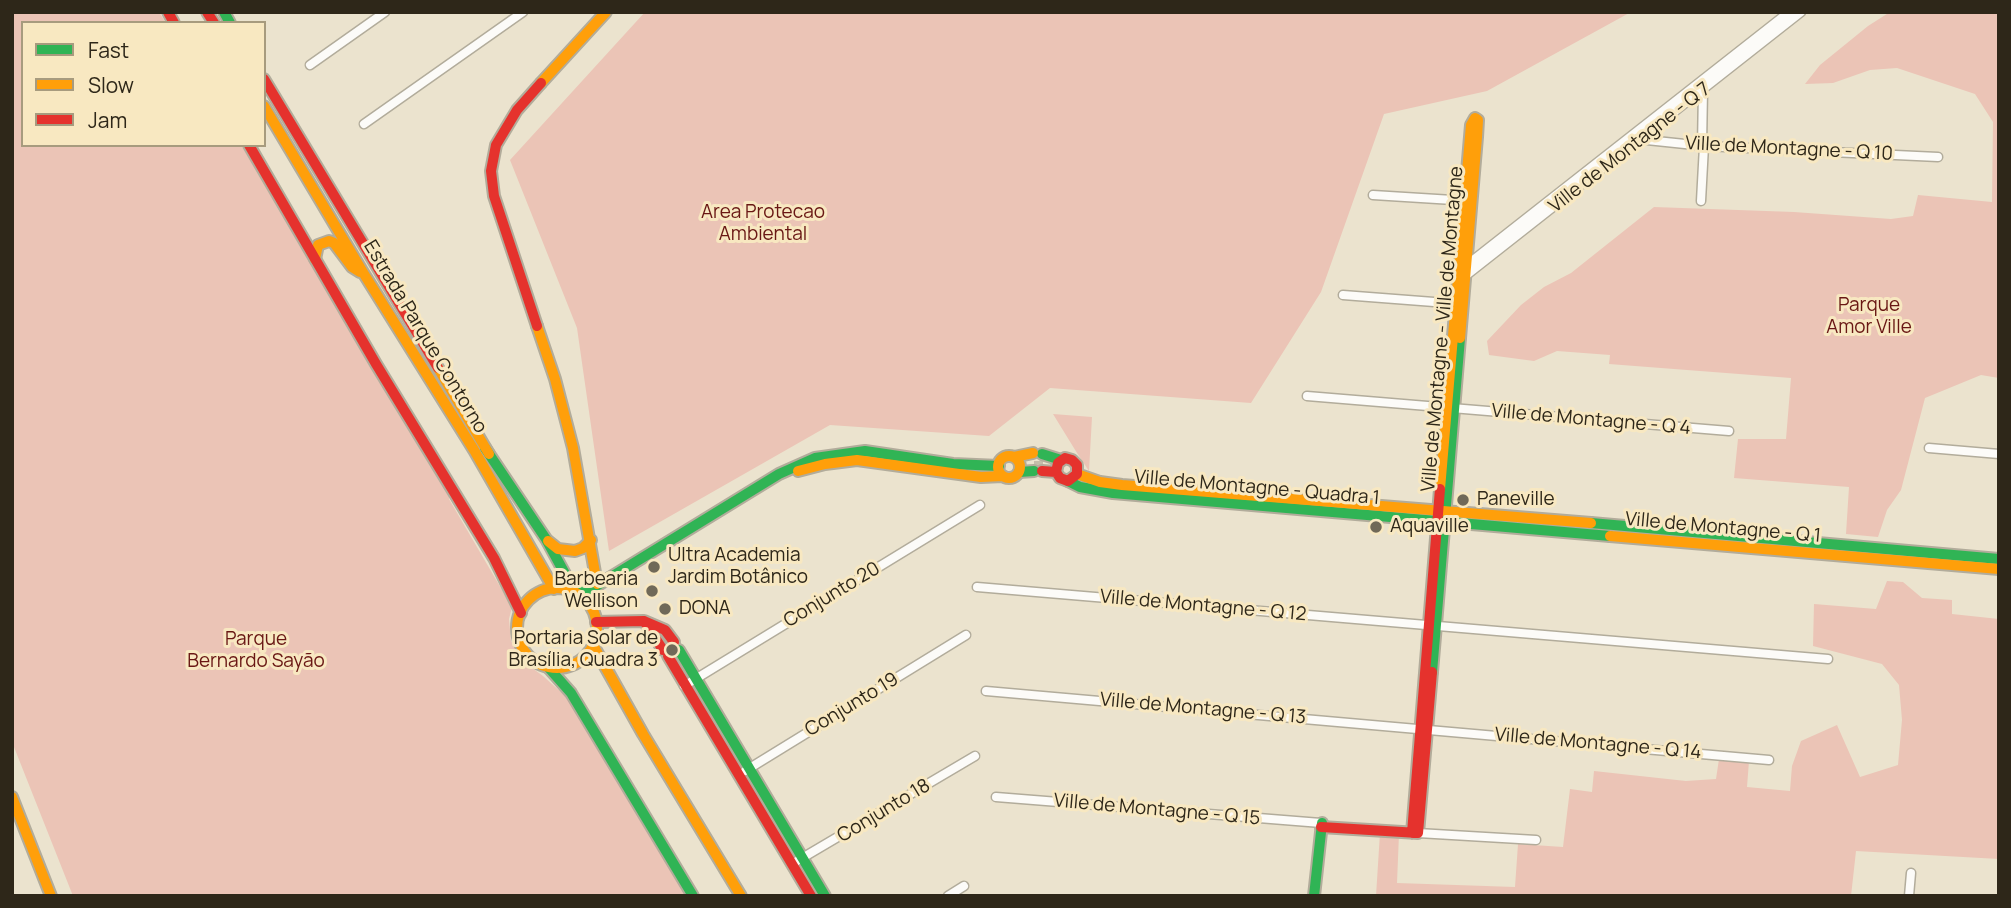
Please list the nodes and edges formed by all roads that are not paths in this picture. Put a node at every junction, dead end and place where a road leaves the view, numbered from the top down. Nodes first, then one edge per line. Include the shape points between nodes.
1 (384, 12) edge
2 (523, 12) edge
3 (606, 12) edge
4 (1789, 12) edge
5 (1801, 12) edge
6 (310, 65) dead end
7 (266, 82) edge
8 (1702, 85) junction
9 (266, 109) edge
10 (1475, 123) dead end
11 (363, 124) dead end
12 (1630, 137) junction
13 (1640, 140) junction
14 (1703, 146) junction
15 (250, 147) edge
16 (1938, 157) dead end
17 (1373, 195) dead end
18 (1468, 201) junction
19 (1700, 201) dead end
20 (315, 259) junction
21 (1462, 273) junction
22 (364, 274) junction
23 (1343, 295) dead end
24 (1459, 304) junction
25 (1307, 396) dead end
26 (443, 402) junction
27 (1450, 408) junction
28 (1729, 431) dead end
29 (1929, 448) dead end
30 (489, 454) junction
31 (1999, 454) edge
32 (1014, 457) junction
33 (1038, 463) junction
34 (1058, 466) junction
35 (1019, 470) junction
36 (1001, 471) junction
37 (1073, 477) junction
38 (980, 505) dead end
39 (1441, 517) junction
40 (546, 540) junction
41 (591, 540) junction
42 (1767, 543) junction
43 (1999, 559) edge
44 (1999, 569) edge
45 (594, 586) junction
46 (977, 587) dead end
47 (554, 589) junction
48 (580, 596) junction
49 (520, 612) junction
50 (644, 621) junction
51 (596, 622) junction
52 (1432, 625) junction
53 (966, 635) dead end
54 (593, 645) junction
55 (1828, 659) dead end
56 (548, 667) junction
57 (695, 678) junction
58 (684, 686) junction
59 (986, 691) dead end
60 (1424, 728) junction
61 (975, 756) dead end
62 (1769, 760) dead end
63 (748, 769) junction
64 (737, 775) junction
65 (12, 797) edge
66 (996, 797) dead end
67 (1323, 825) junction
68 (18, 826) edge
69 (1417, 832) junction
70 (1536, 840) dead end
71 (797, 862) junction
72 (1911, 873) dead end
73 (964, 886) dead end
74 (51, 896) edge
75 (693, 896) edge
76 (741, 896) edge
77 (811, 896) edge
78 (825, 896) edge
79 (948, 896) edge
80 (1314, 896) edge
81 (1321, 896) edge
82 (1909, 896) edge

1 - 6 street
2 - 11 street
3 - 41 street via 517,110 496,145 491,171 494,196 555,379
4 - 8 street, Ville de Montagne - Q 7
5 - 8 street, Ville de Montagne - Q 7
7 - 30 street
8 - 12 street, Ville de Montagne - Q 7
8 - 13 street, Ville de Montagne - Q 7
8 - 14 street
9 - 22 street, Estrada Parque Contorno
10 - 18 street, Ville de Montagne - Ville de Montagne
12 - 13 street, Ville de Montagne - Q 10
12 - 21 street, Ville de Montagne - Q 7
13 - 14 street, Ville de Montagne - Q 10
13 - 21 street, Ville de Montagne - Q 7
14 - 16 street, Ville de Montagne - Q 10
14 - 19 street
15 - 20 street
17 - 18 street
18 - 21 street, Ville de Montagne - Ville de Montagne
20 - 22 street via 318,245 334,243 352,267
20 - 49 street via 494,558
21 - 24 street, Ville de Montagne - Ville de Montagne
22 - 26 street, Estrada Parque Contorno
23 - 24 street
24 - 27 street, Ville de Montagne - Ville de Montagne
25 - 27 street, Ville de Montagne - Q 4
26 - 30 street
26 - 47 street, Estrada Parque Contorno
27 - 28 street, Ville de Montagne - Q 4
27 - 39 street, Ville de Montagne - Ville de Montagne
29 - 31 street
30 - 40 street
32 - 33 street
32 - 35 street
32 - 36 street via 1002,458
33 - 34 street
33 - 34 street
33 - 35 street
34 - 37 street via 1060,478
34 - 37 street via 1068,458 1075,462
35 - 36 street via 1014,477
36 - 45 street via 981,477 847,460 800,470 762,485
37 - 39 street, Ville de Montagne - Quadra 1 via 1187,495
38 - 57 street, Conjunto 20
39 - 42 street, Ville de Montagne - Q 1
39 - 52 street, Ville de Montagne - Ville de Montagne
40 - 41 street via 567,551 583,548
40 - 45 street via 570,583 581,588
41 - 45 street
42 - 43 street, Ville de Montagne - Q 1
42 - 44 street, Ville de Montagne - Q 1
45 - 48 street
46 - 52 street, Ville de Montagne - Q 12
47 - 48 street
47 - 49 street via 534,596
48 - 51 street via 591,607
49 - 56 street via 517,629 521,645 531,658
50 - 51 street
50 - 57 street via 665,630
50 - 58 street
51 - 54 street
52 - 55 street, Ville de Montagne - Q 12
52 - 60 street, Ville de Montagne - Ville de Montagne
53 - 63 street, Conjunto 19
54 - 56 street via 573,665
54 - 76 street
56 - 75 street via 571,693
57 - 58 street, Conjunto 20
57 - 63 street
58 - 64 street
59 - 60 street, Ville de Montagne - Q 13
60 - 62 street, Ville de Montagne - Q 14
60 - 69 street, Ville de Montagne - Ville de Montagne
61 - 71 street, Conjunto 18
63 - 64 street, Conjunto 19
63 - 71 street
64 - 71 street
65 - 68 street
66 - 67 street, Ville de Montagne - Q 15
67 - 69 street
67 - 80 street
67 - 81 street
68 - 74 street
69 - 70 street
71 - 77 street
71 - 78 street
72 - 82 street
73 - 79 street

